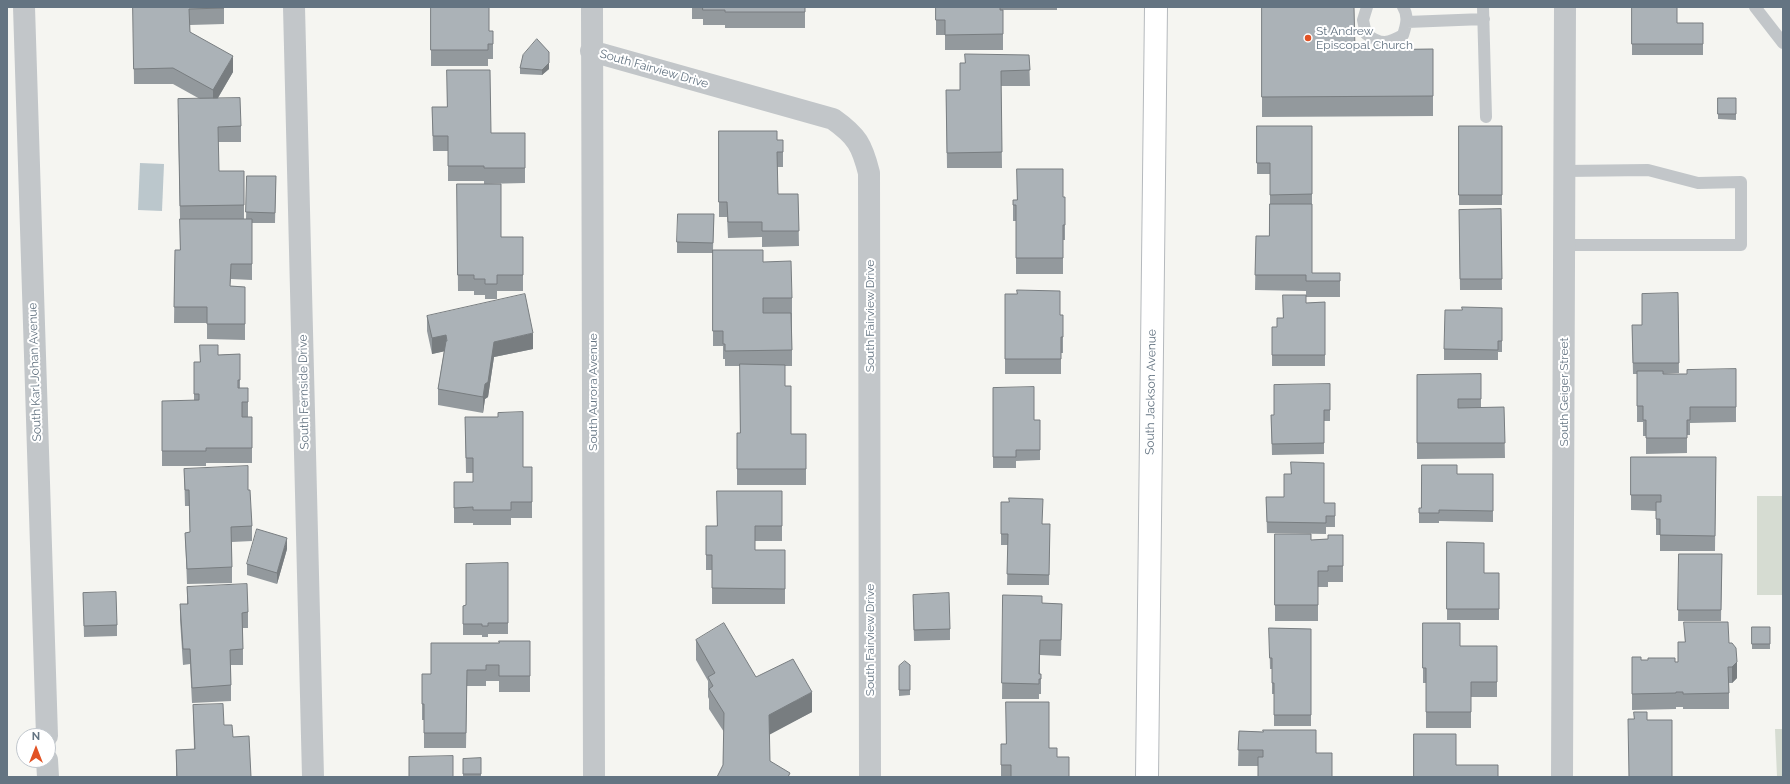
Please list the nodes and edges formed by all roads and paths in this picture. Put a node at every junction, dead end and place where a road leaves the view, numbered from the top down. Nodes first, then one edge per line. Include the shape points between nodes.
1 (24, 7) edge
2 (294, 7) edge
3 (592, 7) edge
4 (1156, 7) edge
5 (1366, 7) edge
6 (1403, 7) edge
7 (1565, 7) edge
8 (1755, 7) edge
9 (1484, 13) edge
10 (1407, 22) junction
11 (1783, 43) edge
12 (592, 51) junction
13 (1486, 117) dead end
14 (1565, 171) junction
15 (1564, 245) junction
16 (47, 728) edge
17 (313, 777) edge
18 (594, 777) edge
19 (870, 777) edge
20 (1147, 777) edge
21 (1562, 777) edge

1 - 16 street, South Karl Johan Avenue
2 - 17 street, South Fernside Drive
3 - 12 street, South Aurora Avenue
4 - 20 main road, South Jackson Avenue
5 - 10 lane via 1363,20 1366,34 1375,41 1391,42 1403,35
6 - 10 lane
7 - 14 street, South Geiger Street
8 - 11 lane
9 - 10 lane
9 - 13 lane
12 - 18 street, South Aurora Avenue
12 - 19 street, South Fairview Drive via 833,119 848,130 864,152 869,173
14 - 15 street, South Geiger Street
14 - 15 lane via 1648,170 1698,183 1741,182 1741,245
15 - 21 street, South Geiger Street

